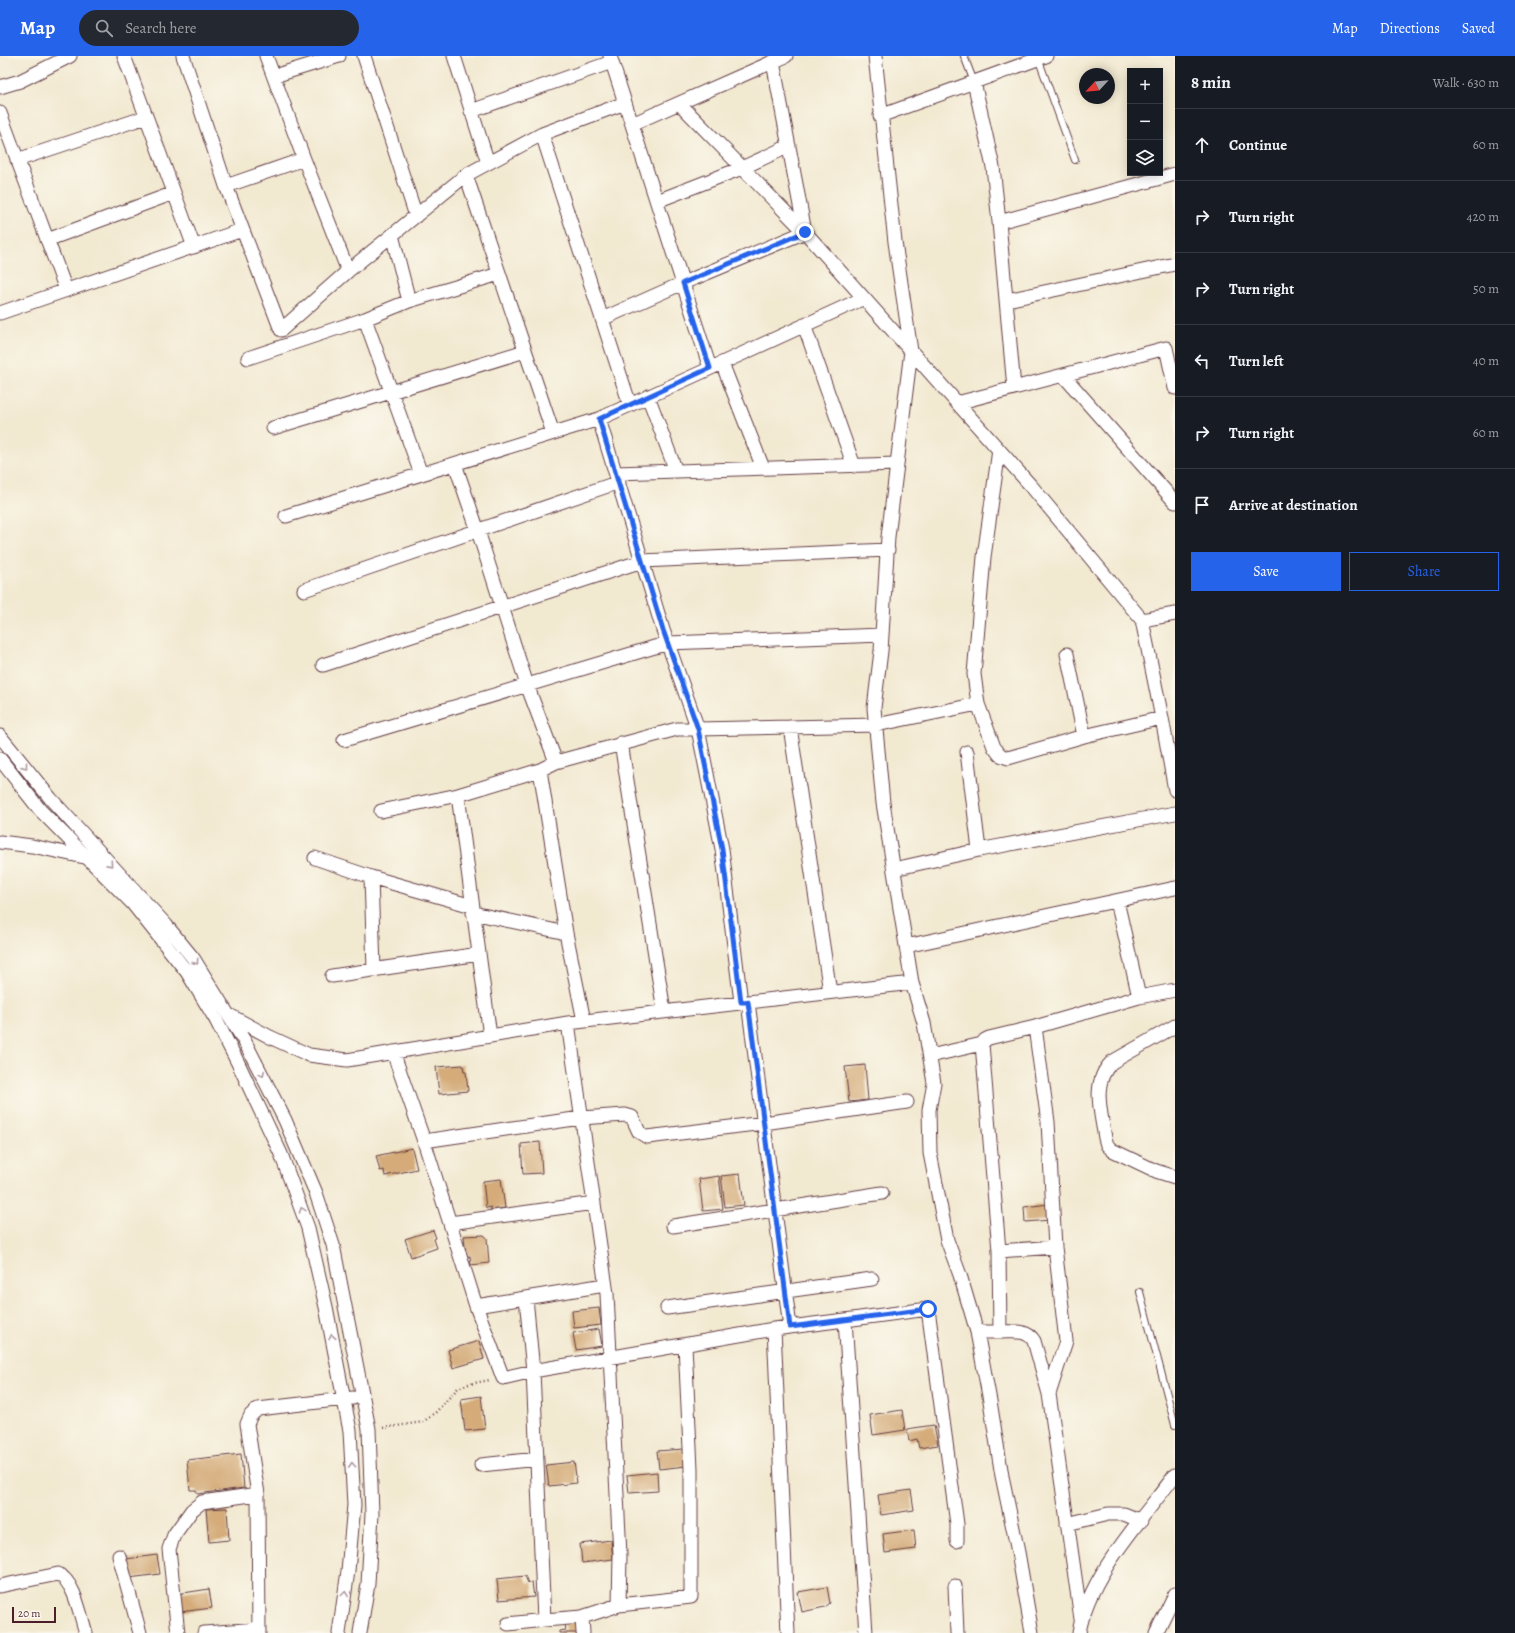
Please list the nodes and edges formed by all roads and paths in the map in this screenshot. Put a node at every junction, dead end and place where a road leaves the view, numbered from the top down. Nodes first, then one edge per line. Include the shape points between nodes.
1 (70, 56) edge
2 (124, 56) edge
3 (183, 56) edge
4 (266, 56) edge
5 (339, 56) edge
6 (364, 56) edge
7 (454, 56) edge
8 (786, 56) edge
9 (875, 56) edge
10 (964, 56) edge
11 (1041, 57) edge
12 (611, 59) edge
13 (774, 62) junction
14 (274, 76) junction
15 (974, 82) junction
16 (0, 87) edge
17 (625, 103) junction
18 (680, 104) junction
19 (471, 111) junction
20 (0, 113) edge
21 (880, 116) junction
22 (146, 117) junction
23 (632, 124) junction
24 (542, 134) junction
25 (789, 146) junction
26 (304, 159) junction
27 (17, 160) junction
28 (1075, 160) dead end
29 (488, 163) junction
30 (742, 168) junction
31 (1175, 174) edge
32 (466, 175) junction
33 (226, 186) junction
34 (174, 193) junction
35 (657, 201) junction
36 (416, 216) junction
37 (999, 222) junction
38 (242, 230) junction
39 (805, 232) junction
40 (392, 235) junction
41 (47, 240) junction
42 (194, 247) junction
43 (1175, 264) edge
44 (348, 271) junction
45 (500, 274) junction
46 (683, 283) junction
47 (66, 290) junction
48 (864, 298) junction
49 (1007, 300) junction
50 (409, 301) junction
51 (0, 313) edge
52 (365, 319) junction
53 (602, 319) junction
54 (804, 325) junction
55 (281, 330) junction
56 (286, 346) junction
57 (1170, 347) edge
58 (525, 351) junction
59 (910, 351) junction
60 (248, 358) dead end
61 (716, 366) junction
62 (1064, 375) junction
63 (1014, 388) junction
64 (1175, 388) edge
65 (391, 392) junction
66 (648, 396) junction
67 (957, 403) junction
68 (630, 405) junction
69 (599, 419) junction
70 (273, 428) dead end
71 (553, 433) junction
72 (999, 450) junction
73 (455, 464) junction
74 (897, 464) junction
75 (854, 466) junction
76 (763, 468) junction
77 (676, 471) junction
78 (421, 474) junction
79 (617, 478) junction
80 (1175, 502) edge
81 (286, 516) dead end
82 (478, 531) junction
83 (888, 550) junction
84 (642, 561) junction
85 (304, 590) dead end
86 (501, 607) junction
87 (1175, 614) edge
88 (1142, 620) junction
89 (882, 635) junction
90 (668, 643) junction
91 (1067, 654) dead end
92 (323, 665) dead end
93 (527, 685) junction
94 (978, 704) junction
95 (1162, 718) junction
96 (876, 726) junction
97 (790, 727) junction
98 (698, 729) junction
99 (0, 736) edge
100 (1084, 736) junction
101 (344, 740) dead end
102 (621, 743) junction
103 (967, 752) dead end
104 (0, 760) edge
105 (556, 762) junction
106 (540, 770) junction
107 (1175, 790) edge
108 (458, 795) junction
109 (381, 811) dead end
110 (1175, 813) edge
111 (0, 842) edge
112 (979, 850) junction
113 (93, 854) junction
114 (315, 858) dead end
115 (894, 869) junction
116 (371, 877) junction
117 (1175, 888) edge
118 (1117, 901) junction
119 (473, 910) junction
120 (566, 933) junction
121 (906, 946) junction
122 (479, 954) junction
123 (374, 970) junction
124 (332, 976) dead end
125 (912, 983) junction
126 (1175, 990) edge
127 (830, 992) junction
128 (1140, 997) junction
129 (744, 1002) junction
130 (664, 1011) junction
131 (230, 1016) junction
132 (216, 1020) junction
133 (584, 1021) junction
134 (568, 1023) junction
135 (1175, 1026) edge
136 (1035, 1027) junction
137 (490, 1036) junction
138 (982, 1044) junction
139 (393, 1052) junction
140 (930, 1056) junction
141 (907, 1102) dead end
142 (581, 1118) junction
143 (764, 1123) junction
144 (424, 1141) junction
145 (1175, 1177) edge
146 (882, 1193) dead end
147 (594, 1203) junction
148 (775, 1211) junction
149 (450, 1223) junction
150 (673, 1226) dead end
151 (1055, 1247) junction
152 (999, 1251) junction
153 (872, 1279) dead end
154 (605, 1285) junction
155 (785, 1292) junction
156 (1140, 1292) dead end
157 (526, 1298) junction
158 (476, 1306) junction
159 (667, 1308) dead end
160 (845, 1320) junction
161 (790, 1327) junction
162 (774, 1329) junction
163 (977, 1332) junction
164 (1000, 1332) junction
165 (685, 1345) junction
166 (609, 1358) junction
167 (533, 1371) junction
168 (503, 1378) junction
169 (1049, 1394) junction
170 (363, 1396) junction
171 (344, 1399) junction
172 (1175, 1425) edge
173 (369, 1429) junction
174 (537, 1460) junction
175 (481, 1465) dead end
176 (1175, 1475) edge
177 (258, 1494) junction
178 (1141, 1521) junction
179 (1067, 1524) junction
180 (957, 1541) dead end
181 (119, 1556) dead end
182 (0, 1586) edge
183 (955, 1586) dead end
184 (1175, 1594) edge
185 (619, 1605) junction
186 (582, 1617) junction
187 (1081, 1619) junction
188 (544, 1620) junction
189 (508, 1624) dead end
190 (259, 1631) edge
191 (86, 1633) edge
192 (140, 1633) edge
193 (178, 1633) edge
194 (204, 1633) edge
195 (339, 1633) edge
196 (360, 1633) edge
197 (583, 1633) edge
198 (788, 1633) edge
199 (866, 1633) edge
200 (957, 1633) edge
201 (1032, 1633) edge
202 (1078, 1633) edge
203 (1156, 1633) edge

1 - 16 street via 20,81
2 - 22 street
3 - 33 street
4 - 14 street
5 - 14 street
6 - 36 street
7 - 19 street
8 - 13 street
9 - 21 street
10 - 15 lane
11 - 15 street
11 - 28 lane
12 - 17 street
12 - 19 street
13 - 18 street
13 - 25 street
14 - 26 street
15 - 21 street
15 - 37 street via 993,167
17 - 23 street
17 - 24 street
18 - 23 street
18 - 30 street
19 - 29 street
20 - 27 street
21 - 59 street
22 - 27 street
22 - 34 street
23 - 35 street
24 - 29 street
24 - 53 street
25 - 30 street
25 - 39 street
26 - 33 street
26 - 44 street
27 - 41 street
29 - 32 street
30 - 35 street
30 - 39 street
31 - 37 street
32 - 36 street
32 - 45 street
33 - 38 street
34 - 41 street
34 - 42 street
35 - 46 street
36 - 40 street
37 - 49 street
38 - 42 street
38 - 55 street
39 - 46 street
39 - 48 street
40 - 44 street
40 - 50 street
41 - 47 street
42 - 47 street
43 - 49 street
44 - 55 street
45 - 50 street
45 - 58 street
46 - 53 street
46 - 61 street
47 - 51 street
48 - 54 street
48 - 59 street
49 - 63 street
50 - 52 street
52 - 56 street
52 - 65 street
53 - 68 street
54 - 61 street
54 - 75 street
55 - 56 street
56 - 60 street
57 - 62 street
57 - 64 street
58 - 65 street
58 - 71 street
59 - 67 street
59 - 74 street
61 - 66 street
61 - 76 street
62 - 63 street
62 - 80 street
63 - 67 street
65 - 70 street
65 - 78 street
66 - 68 street
66 - 77 street
67 - 72 street
68 - 69 street
69 - 71 street
69 - 79 street
71 - 73 street
72 - 88 street
72 - 94 street via 984,557 977,635 974,674
73 - 78 street
73 - 82 street
74 - 75 street
74 - 83 street
75 - 76 street
76 - 77 street
77 - 79 street
78 - 81 street
79 - 82 street
79 - 84 street
82 - 85 street
82 - 86 street
83 - 84 street
83 - 89 street
84 - 86 street
84 - 90 street
86 - 92 street
86 - 93 street
87 - 88 street
88 - 95 street
89 - 90 street
89 - 96 street via 874,708
90 - 93 street
90 - 98 street
91 - 100 street
93 - 101 street
93 - 105 street
94 - 96 street
94 - 100 street via 994,747 1004,757
95 - 100 street
95 - 107 street
96 - 97 street
96 - 115 street via 883,803
97 - 98 street
97 - 127 street
98 - 102 street via 677,729
98 - 129 street via 722,849
99 -> 113 street
102 - 105 street
102 - 130 street
103 - 112 street
104 - 113 street via 40,810
105 - 106 street
106 - 108 street
106 - 120 street
108 - 109 street
108 - 119 street
110 - 112 street
111 - 113 street
112 - 115 street
113 -> 131 street via 166,925 193,958
113 - 132 street via 187,972
114 - 116 street
115 - 121 street
116 - 119 street
116 - 123 street
117 - 118 street
118 - 121 street
118 - 128 street
119 - 120 street
119 - 122 street
120 - 133 street
121 - 125 street
122 - 123 street
122 - 137 street
123 - 124 street
125 - 127 street
125 - 140 street via 924,1023
126 - 128 street
127 - 129 street
128 - 136 street
129 - 130 street
129 - 143 street
130 - 133 street
131 - 132 street
131 - 139 street via 309,1055 347,1060
131 -> 170 street via 285,1120 316,1193 333,1245
171 -> 132 street via 308,1228 281,1154
133 - 134 street
134 - 137 street
134 - 142 street
135 - 145 street via 1105,1068 1101,1076 1099,1098 1107,1145 1112,1150 1156,1171
136 - 138 street via 989,1038
136 - 151 street via 1048,1122
137 - 139 street
138 - 140 street
138 - 152 street
139 - 144 street
140 - 163 street via 934,1083 929,1110 930,1153 946,1240 960,1275
141 - 143 street
142 - 143 street via 625,1115 632,1117 639,1132 647,1137
142 - 144 street
142 - 147 street
143 - 148 street
144 - 149 street
146 - 148 street
147 - 149 street
147 - 154 street
148 - 150 street
148 - 155 street
149 - 158 street
151 - 152 street
151 - 169 street via 1066,1341
152 - 164 street
153 - 155 street
154 - 157 street
154 - 166 street
155 - 159 street
155 - 161 street
156 - 172 lane
157 - 158 street
157 - 167 street
158 - 168 street
160 - 161 street
160 - 180 street via 928,1309 958,1524
160 - 199 street
161 - 162 street
162 - 165 street
162 - 198 street
163 - 164 street
163 - 201 street
164 - 169 street via 1031,1335
165 - 166 street
165 - 185 street via 691,1469 692,1597
166 - 167 street
166 - 185 street via 620,1555
167 - 168 street
167 - 174 street
168 - 173 path via 458,1388 436,1412 422,1422
169 - 179 street
170 - 171 street
170 - 173 street
171 - 177 street via 258,1409 251,1415 247,1424
195 -> 171 street via 354,1505 350,1431
173 - 196 street via 372,1514 368,1584
174 - 175 street
174 - 188 street
176 - 178 street
177 - 190 street
177 - 193 street via 202,1502 192,1510 174,1535 169,1549
178 - 179 street via 1124,1514 1108,1514
178 - 187 street via 1105,1567
179 - 187 street
181 - 192 street
182 - 191 street via 58,1574 65,1577 70,1584
183 - 200 street
184 - 203 street
185 - 186 street
186 - 188 street
186 - 197 street
187 - 202 street
188 - 189 street
190 - 194 street

